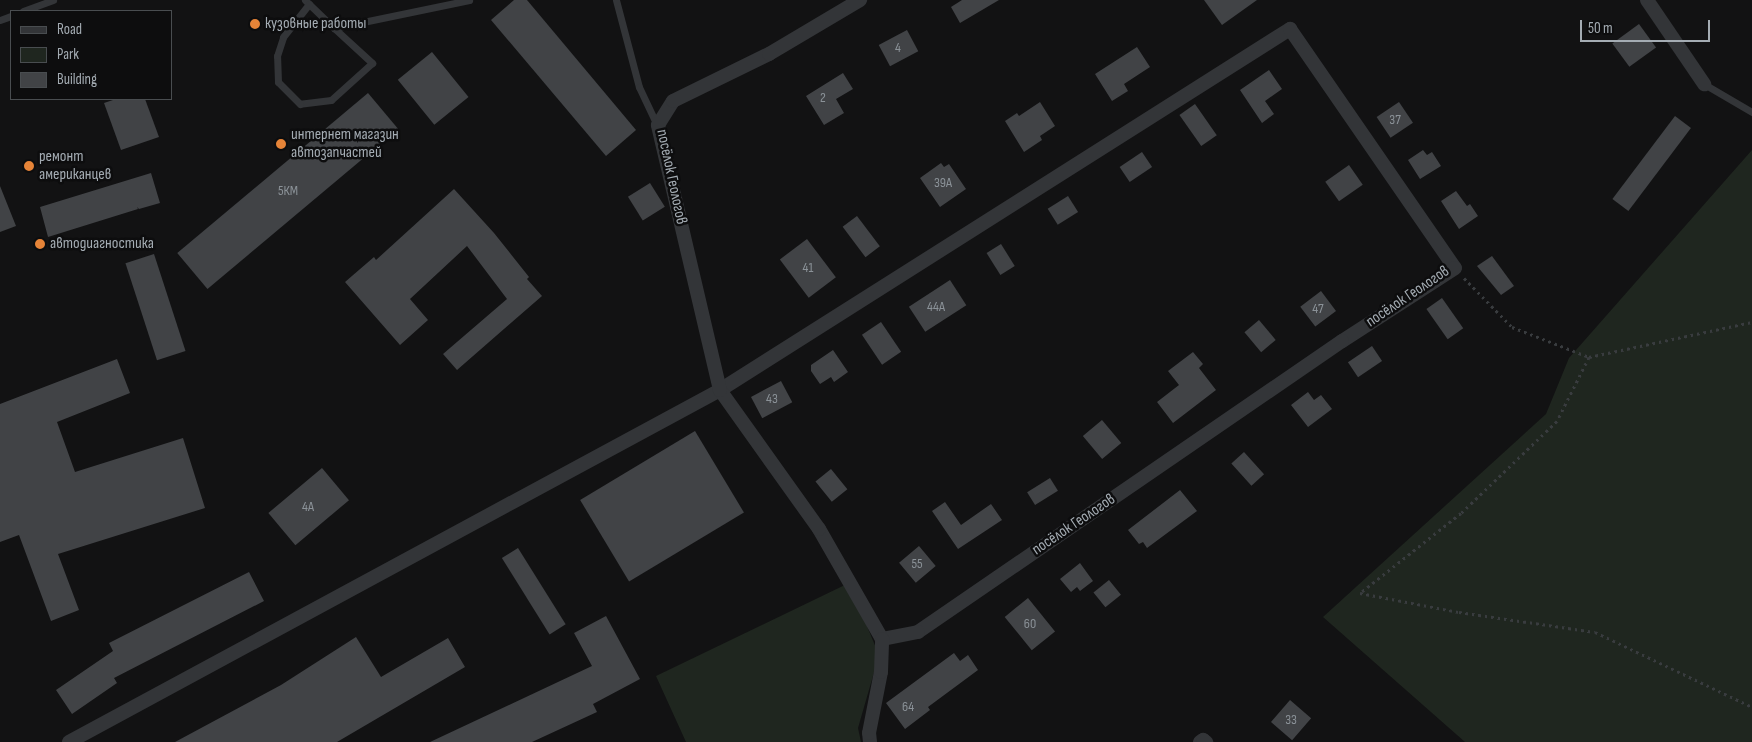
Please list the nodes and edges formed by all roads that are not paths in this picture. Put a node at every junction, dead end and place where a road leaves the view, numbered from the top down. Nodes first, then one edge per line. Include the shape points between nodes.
1 (53, 0) edge
2 (469, 0) edge
3 (616, 0) edge
4 (860, 0) edge
5 (1647, 0) edge
6 (307, 2) edge
7 (844, 3) edge
8 (26, 10) edge
9 (334, 28) junction
10 (1704, 84) joint
11 (1752, 112) edge
12 (658, 126) junction
13 (720, 390) junction
14 (882, 640) junction
15 (69, 742) edge
16 (870, 742) edge
17 (1200, 742) edge
18 (1206, 742) edge

1 - 8 lane
2 - 9 lane
3 - 12 lane via 639,88
4 - 7 street, посёлок Геологов
5 - 10 street
6 - 9 lane
6 - 9 lane via 283,37 277,56 278,82 300,104 331,100 372,62
7 - 12 street, посёлок Геологов via 769,54 674,100
10 - 11 lane
12 - 13 street, посёлок Геологов
13 - 14 street, посёлок Геологов via 819,529
13 - 14 street, посёлок Геологов via 1290,29 1455,268 1342,340 918,632
13 - 15 street
14 - 16 street via 881,672
17 - 18 street

